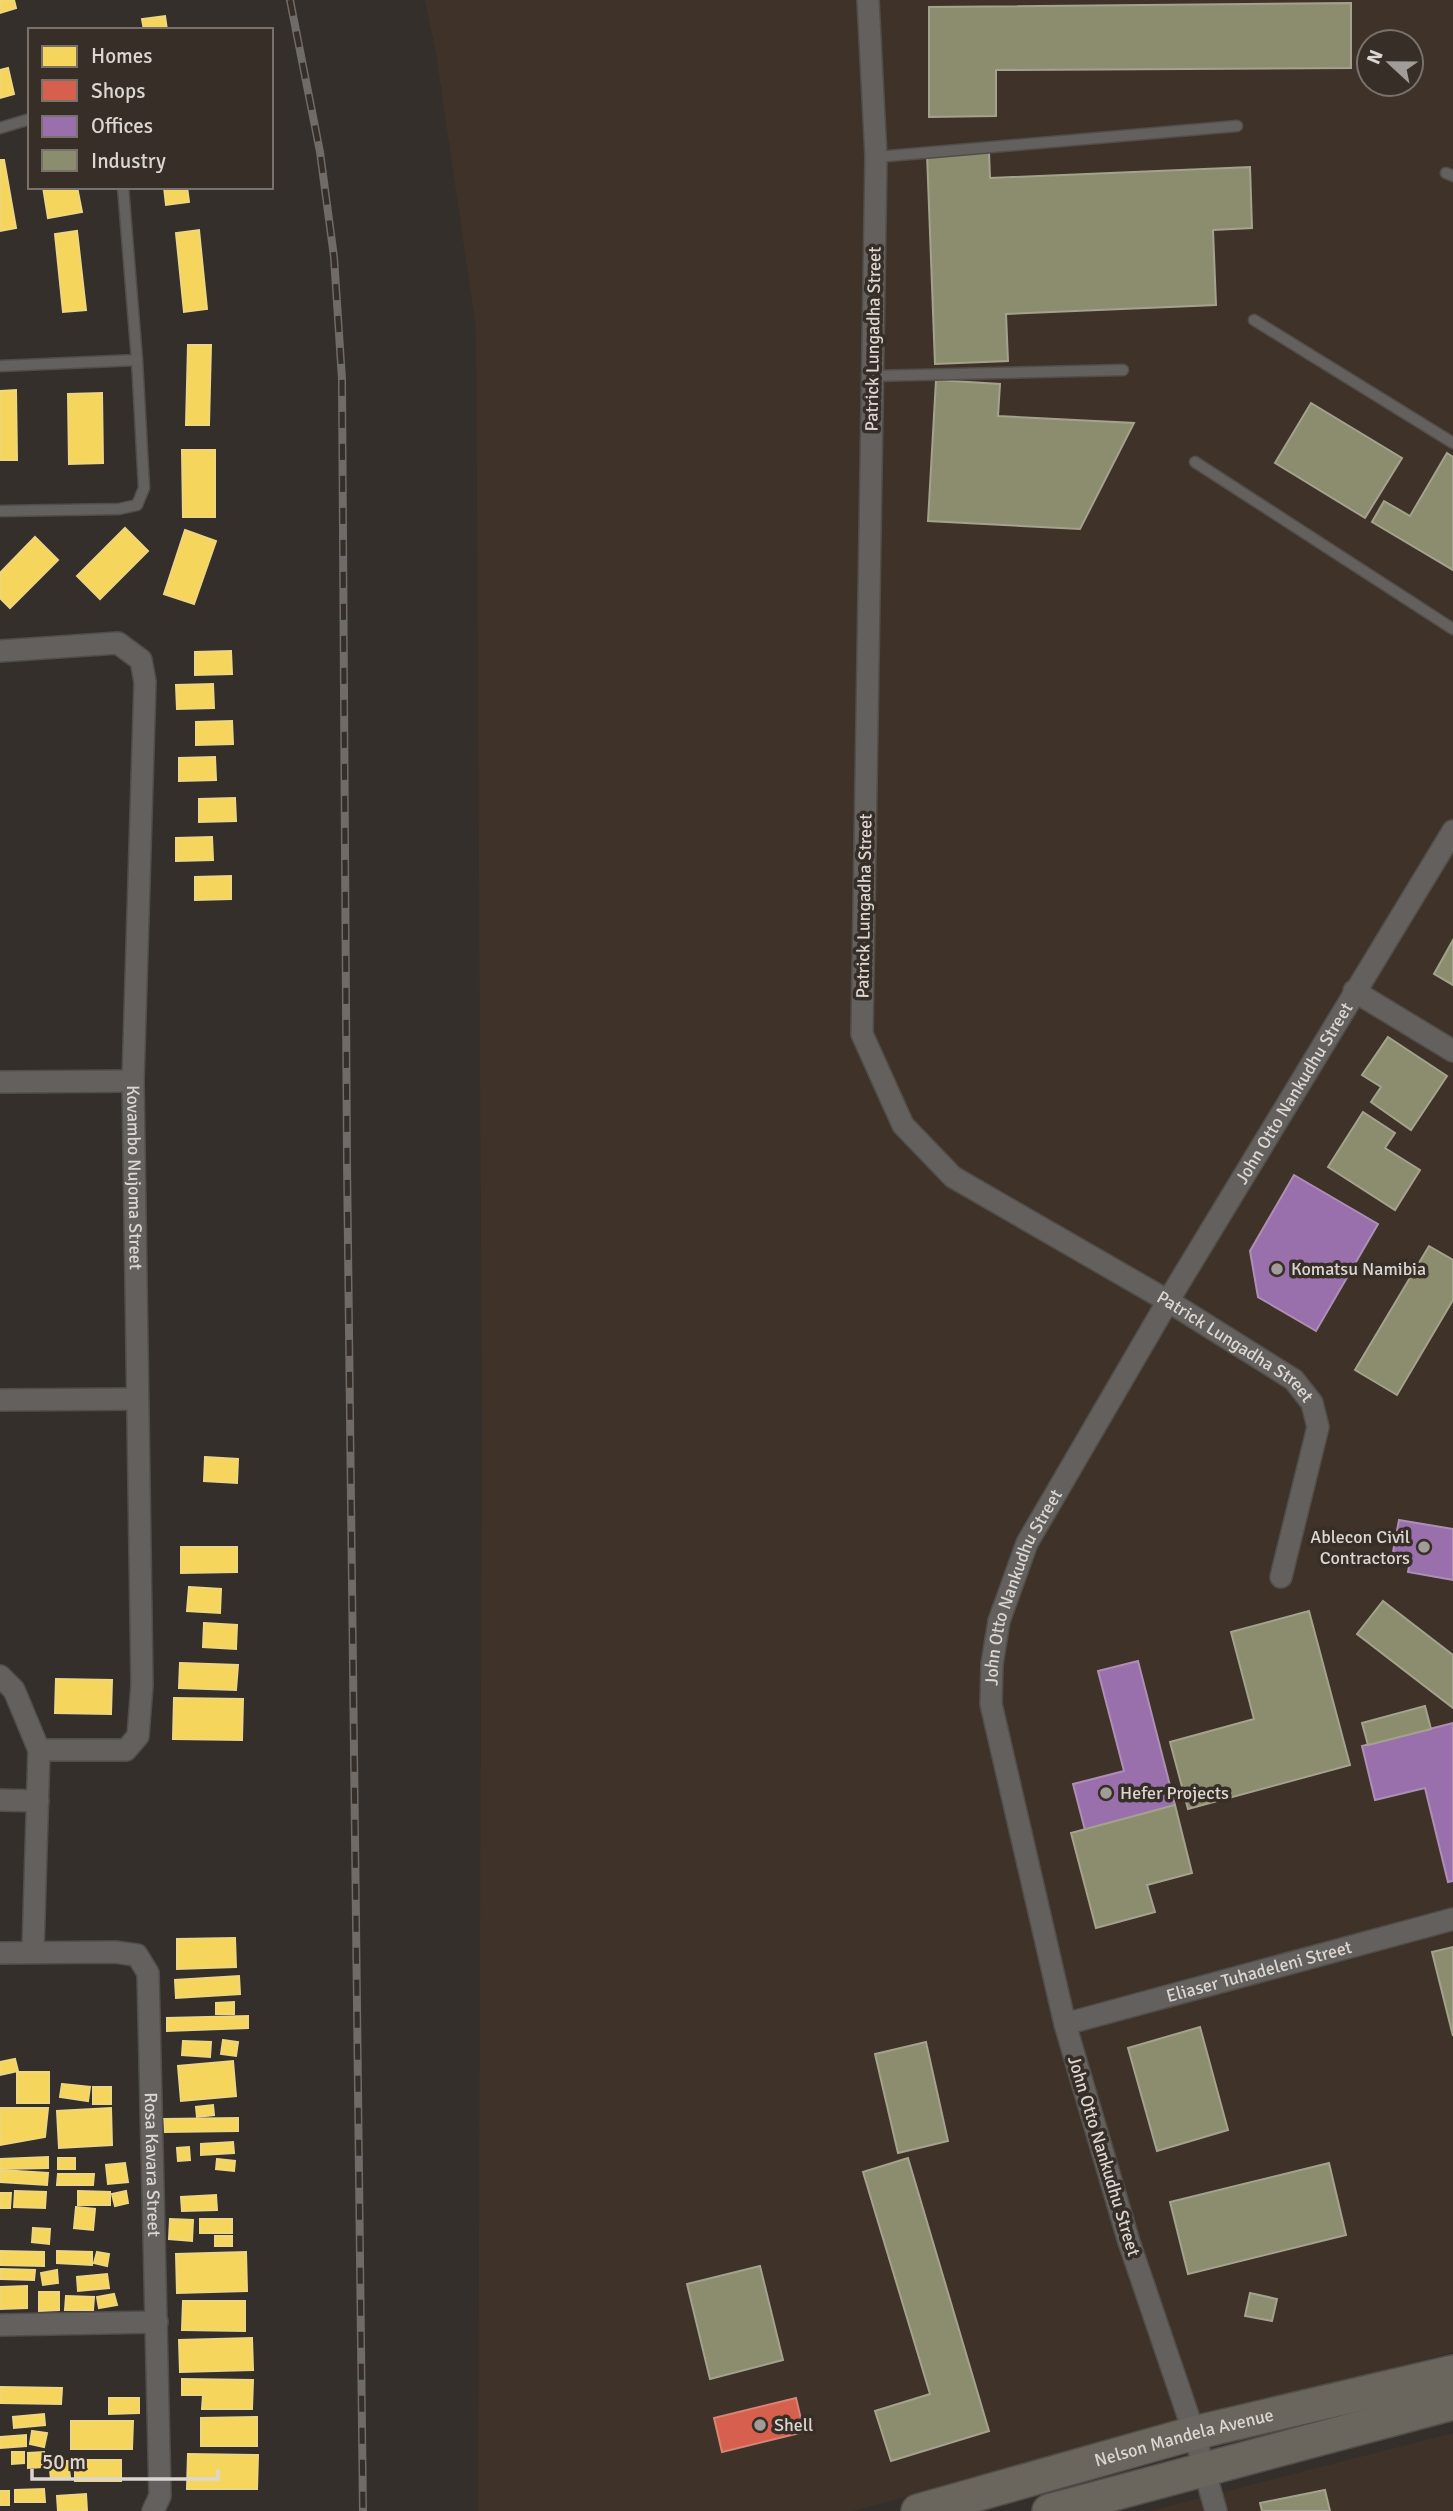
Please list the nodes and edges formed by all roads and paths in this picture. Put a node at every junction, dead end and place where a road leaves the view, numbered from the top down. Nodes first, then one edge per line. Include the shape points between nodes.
1 (868, 0) edge
2 (28, 120) edge
3 (1237, 126) dead end
4 (0, 128) edge
5 (876, 157) junction
6 (123, 189) edge
7 (1254, 320) dead end
8 (137, 360) junction
9 (0, 366) edge
10 (1123, 370) dead end
11 (872, 376) junction
12 (1453, 443) edge
13 (1195, 462) dead end
14 (0, 511) edge
15 (1453, 629) edge
16 (0, 651) edge
17 (1453, 831) edge
18 (1354, 991) junction
19 (1453, 1051) edge
20 (133, 1081) junction
21 (0, 1082) edge
22 (1168, 1301) junction
23 (137, 1399) junction
24 (0, 1400) edge
25 (1281, 1577) dead end
26 (0, 1676) edge
27 (39, 1750) junction
28 (0, 1800) edge
29 (38, 1801) junction
30 (1453, 1919) edge
31 (33, 1951) junction
32 (0, 1953) edge
33 (1065, 2024) junction
34 (157, 2322) junction
35 (0, 2325) edge
36 (1453, 2372) edge
37 (1453, 2403) edge
38 (1194, 2433) junction
39 (1206, 2468) junction
40 (153, 2511) edge
41 (918, 2511) edge
42 (1049, 2511) edge
43 (1216, 2511) edge

1 - 5 street, Patrick Lungadha Street
2 - 4 lane
3 - 5 lane
5 - 11 street, Patrick Lungadha Street
6 - 8 lane
7 - 12 lane
8 - 9 lane
8 - 14 lane via 144,488 136,505
10 - 11 lane
11 - 22 street, Patrick Lungadha Street via 862,1034 903,1125 953,1177
13 - 15 lane
16 - 20 street, Kovambo Nujoma Street via 118,643 141,660 145,682
17 - 18 street, John Otto Nankudhu Street
18 - 19 street
18 - 22 street, John Otto Nankudhu Street
20 - 21 street
20 - 23 street, Kovambo Nujoma Street
22 - 25 street, Patrick Lungadha Street via 1294,1380 1312,1403 1318,1427
22 - 33 street, John Otto Nankudhu Street via 1027,1543 999,1621 992,1664 990,1704
23 - 24 street
23 - 27 street, Kovambo Nujoma Street via 142,1685 138,1736 126,1750
26 - 27 street via 15,1690
27 - 29 street
28 - 29 street
29 - 31 street
30 - 33 street, Eliaser Tuhadeleni Street
31 - 32 street, Rosa Kavara Street
31 - 34 street, Rosa Kavara Street via 137,1955 148,1973
33 - 38 street, John Otto Nankudhu Street via 1129,2242
34 - 35 street
34 - 40 street, Rosa Kavara Street via 160,2496
36 - 38 main road, Nelson Mandela Avenue
37 - 39 main road, Nelson Mandela Avenue
38 - 39 street, John Otto Nankudhu Street
38 - 41 main road, Nelson Mandela Avenue
39 - 42 main road, Nelson Mandela Avenue
39 - 43 street, John Otto Nankudhu Street

